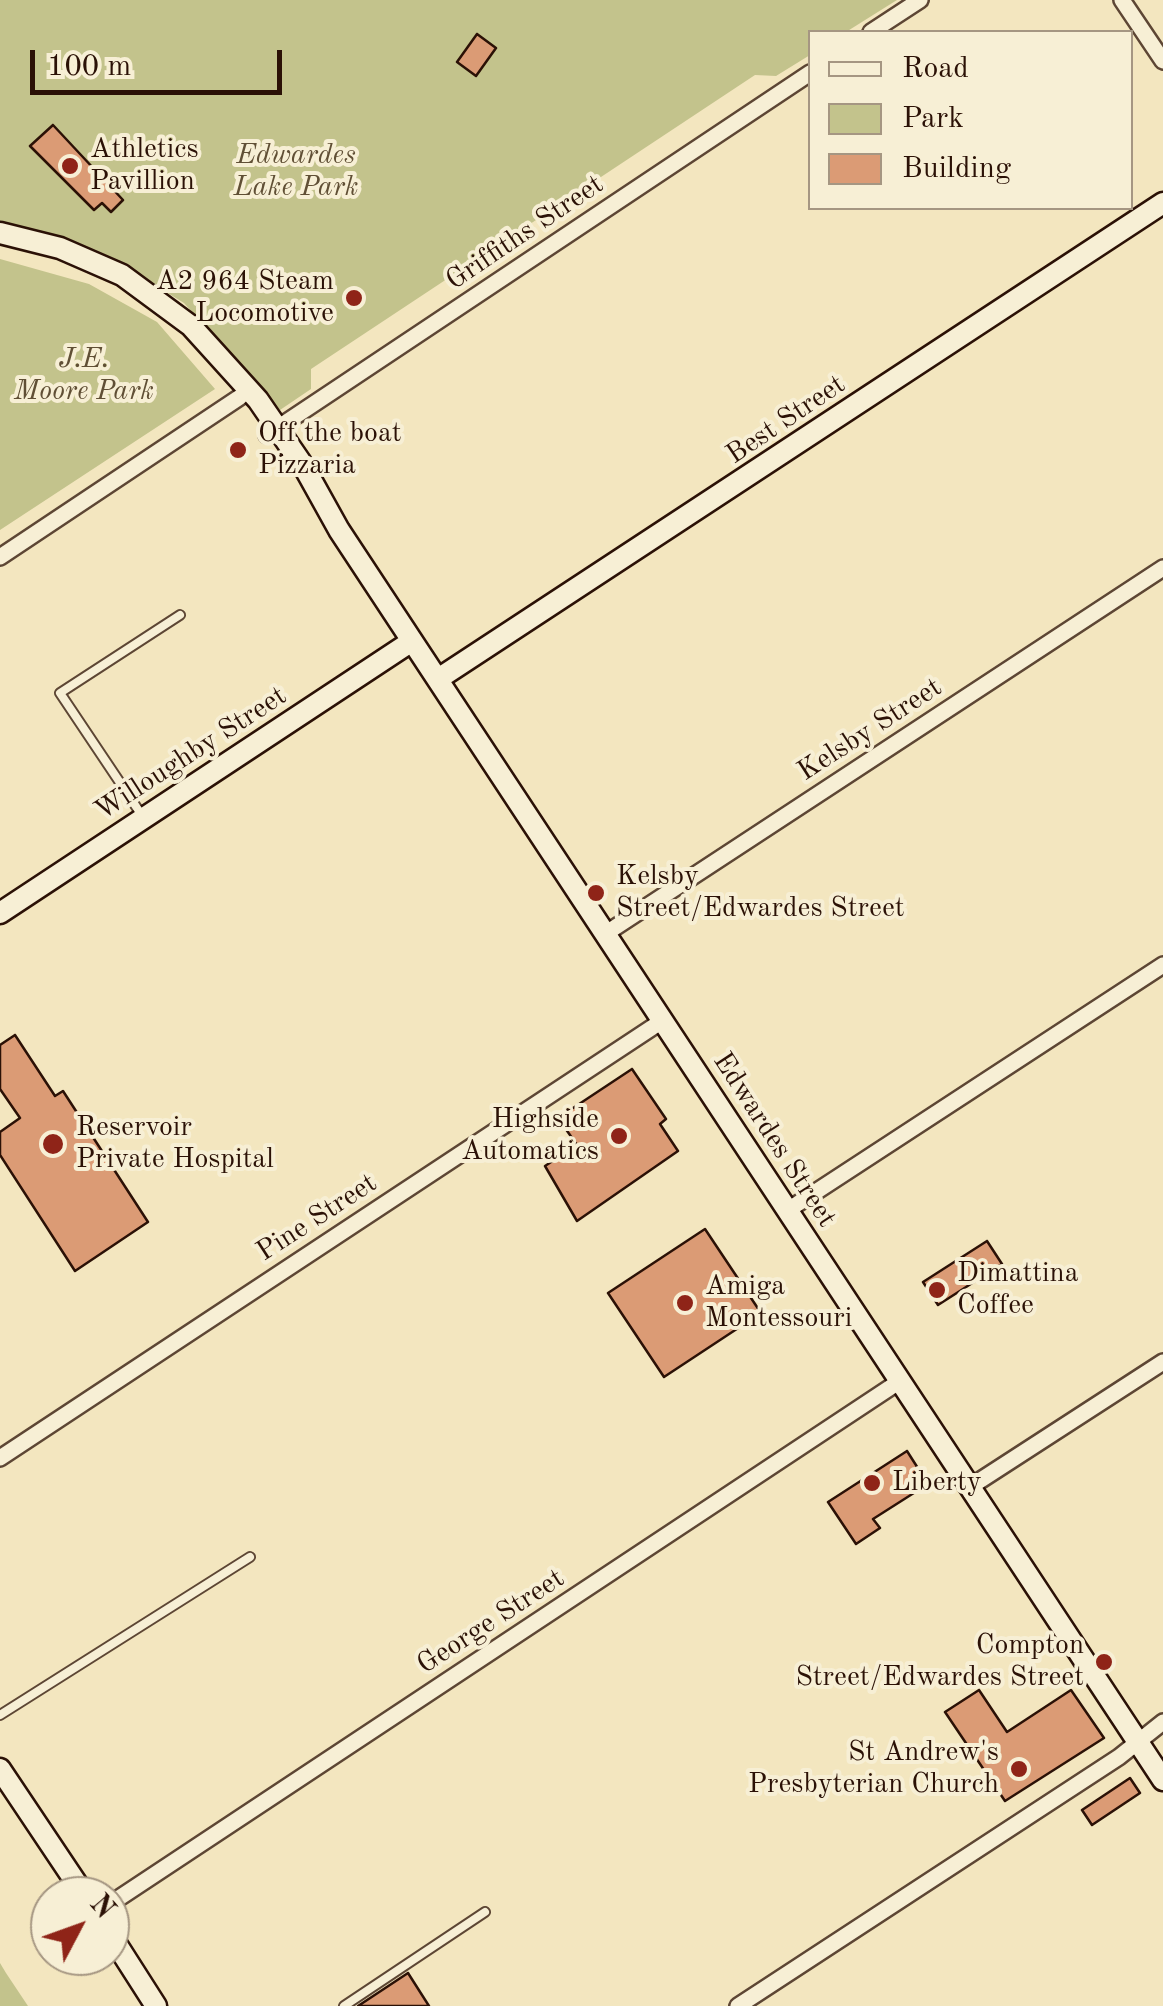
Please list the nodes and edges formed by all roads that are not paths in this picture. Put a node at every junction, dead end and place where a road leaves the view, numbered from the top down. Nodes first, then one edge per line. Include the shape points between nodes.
1 (920, 0) edge
2 (1122, 0) edge
3 (874, 30) edge
4 (1163, 61) edge
5 (808, 74) edge
6 (1163, 202) edge
7 (0, 233) edge
8 (0, 244) edge
9 (240, 398) junction
10 (272, 432) junction
11 (0, 558) edge
12 (1163, 568) edge
13 (180, 615) dead end
14 (412, 641) junction
15 (438, 680) junction
16 (144, 818) junction
17 (0, 913) edge
18 (605, 934) junction
19 (1163, 965) edge
20 (662, 1021) junction
21 (788, 1210) junction
22 (1163, 1362) edge
23 (900, 1382) junction
24 (0, 1458) edge
25 (970, 1488) junction
26 (250, 1557) dead end
27 (0, 1715) edge
28 (1163, 1722) edge
29 (1138, 1742) junction
30 (0, 1769) edge
31 (1163, 1780) edge
32 (72, 1876) edge
33 (130, 1891) edge
34 (485, 1912) dead end
35 (130, 1965) edge
36 (156, 2006) edge
37 (344, 2006) edge
38 (738, 2006) edge

1 - 3 street
2 - 4 street
5 - 10 street, Griffiths Street
6 - 15 street, Best Street
7 - 10 street, Edwardes Street via 88,258 155,297 217,352
8 - 9 street, Edwardes Street via 61,260 120,288 189,341
9 - 10 street, Edwardes Street
9 - 11 street
10 - 14 street, Edwardes Street
12 - 18 street, Kelsby Street
13 - 16 lane via 60,693
14 - 15 street, Edwardes Street
14 - 16 street, Willoughby Street
15 - 18 street, Edwardes Street
16 - 17 street, Willoughby Street
18 - 20 street, Edwardes Street
19 - 21 street
20 - 21 street, Edwardes Street
20 - 24 street, Pine Street
21 - 23 street, Edwardes Street
22 - 25 street
23 - 25 street, Edwardes Street
23 - 33 street, George Street
25 - 29 street, Edwardes Street
26 - 27 lane
28 - 29 street
29 - 31 street, Edwardes Street
29 - 38 street
30 - 32 street
34 - 37 lane
35 - 36 street

